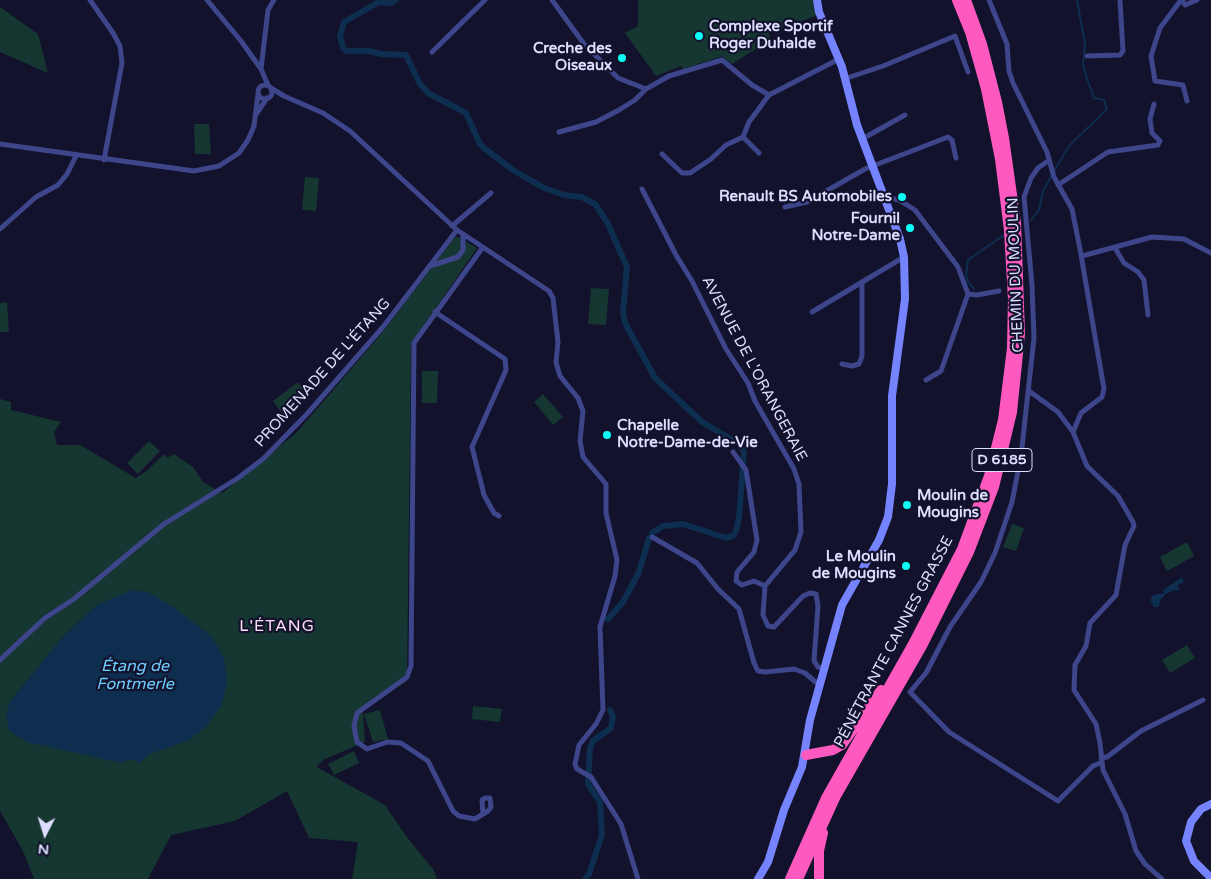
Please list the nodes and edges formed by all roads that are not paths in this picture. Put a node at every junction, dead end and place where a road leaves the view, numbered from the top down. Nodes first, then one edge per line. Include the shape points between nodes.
1 (90, 0) edge
2 (207, 0) edge
3 (274, 0) edge
4 (485, 0) edge
5 (552, 0) edge
6 (819, 0) edge
7 (957, 0) edge
8 (966, 0) edge
9 (989, 0) edge
10 (1120, 0) edge
11 (1181, 0) edge
12 (1197, 0) edge
13 (432, 52) dead end
14 (1087, 56) dead end
15 (839, 59) junction
16 (261, 68) junction
17 (968, 72) dead end
18 (844, 79) junction
19 (269, 87) junction
20 (646, 88) junction
21 (259, 91) junction
22 (769, 95) junction
23 (284, 96) junction
24 (269, 98) junction
25 (1187, 100) dead end
26 (1154, 104) dead end
27 (256, 113) junction
28 (905, 115) dead end
29 (559, 132) dead end
30 (744, 137) junction
31 (862, 139) junction
32 (0, 144) edge
33 (759, 153) dead end
34 (662, 154) dead end
35 (76, 156) junction
36 (956, 158) dead end
37 (104, 160) junction
38 (1048, 161) junction
39 (873, 167) junction
40 (1058, 185) junction
41 (642, 189) dead end
42 (491, 193) dead end
43 (884, 197) junction
44 (785, 207) dead end
45 (452, 226) junction
46 (0, 229) edge
47 (457, 230) junction
48 (463, 234) junction
49 (483, 247) junction
50 (1115, 248) junction
51 (1211, 253) edge
52 (1082, 256) junction
53 (904, 257) junction
54 (429, 266) junction
55 (862, 284) junction
56 (999, 291) dead end
57 (968, 294) junction
58 (435, 312) junction
59 (812, 312) dead end
60 (1148, 315) dead end
61 (842, 364) dead end
62 (926, 380) dead end
63 (1029, 391) junction
64 (1073, 432) junction
65 (733, 452) dead end
66 (499, 516) dead end
67 (652, 537) dead end
68 (765, 586) junction
69 (913, 644) junction
70 (0, 660) edge
71 (824, 669) junction
72 (819, 685) junction
73 (1203, 700) dead end
74 (866, 746) junction
75 (810, 750) junction
76 (1101, 760) junction
77 (1211, 804) edge
78 (483, 814) dead end
79 (775, 841) junction
80 (1211, 878) edge
81 (638, 879) edge
82 (754, 879) edge
83 (758, 879) edge
84 (790, 879) edge
85 (798, 879) edge
86 (819, 879) edge
87 (1162, 879) edge

1 - 37 street via 120,46 122,63
2 - 16 street
3 - 16 street via 268,10
4 - 13 street
5 - 20 street via 584,44 618,78
6 - 15 main road via 823,20
7 - 69 highway, PÉNÉTRANTE CANNES GRASSE / D 6185 via 977,54 1000,159 1012,265 1012,348 1003,420 984,491 962,549
8 - 74 highway, PÉNÉTRANTE CANNES GRASSE / D 6185 via 982,44 997,102 1013,197 1021,307 1015,395 1000,466 969,552 941,611
9 - 38 street via 1006,44 1009,71 1047,152
10 - 14 street via 1123,51 1120,56
11 - 12 street via 1185,5
11 - 25 street via 1160,28 1151,56 1155,81 1183,85
15 - 18 main road
15 - 22 street
16 - 19 street
16 - 21 street
17 - 18 street via 955,36
18 - 31 main road
19 - 21 street
19 - 23 street
19 - 24 street
20 - 22 street via 669,76 722,60
20 - 29 street via 635,100 596,122
21 - 24 street via 263,98
21 - 27 street
22 - 30 street via 750,122
23 - 24 street
23 - 45 street via 323,113 350,131
24 - 27 street
26 - 40 street via 1150,119 1152,133 1160,141 1158,145 1108,152
27 - 37 street via 248,140 239,153 218,166 194,172
28 - 31 street
30 - 33 street
30 - 34 street via 726,145 690,173 682,173
31 - 39 main road
32 - 35 street
35 - 37 street
35 - 46 street via 58,185 36,197
36 - 39 street via 952,140 948,138
38 - 40 street
38 - 63 street, CHEMIN DU MOULIN via 1031,178 1024,197 1034,338
39 - 43 main road
39 - 44 street via 807,202
40 - 52 street via 1072,209
41 - 68 street, AVENUE DE L'ORANGERAIE via 726,349 794,469 799,484 801,532 795,550
42 - 45 street
43 - 53 main road
43 - 57 street via 899,200 915,210 958,267
45 - 47 street
47 - 48 street
47 - 54 street, PROMENADE DE L'ÉTANG
48 - 49 street
48 - 54 street via 463,250 458,257
49 - 58 street
49 - 81 street via 549,291 553,298 558,342 556,362 560,376 578,398 583,412 580,440 583,457 606,484 606,513 617,560 616,576 600,627 603,710 576,751 575,764 589,776 621,824
50 - 51 street via 1152,236 1184,239
50 - 52 street
50 - 60 street via 1124,263 1144,280
52 - 64 street via 1104,389 1102,397 1081,413
53 - 55 street
53 - 71 main road via 905,298 892,396 892,484 888,517 879,540 842,606
54 - 70 street, PROMENADE DE L'ÉTANG via 383,327 263,459 164,524 74,599 45,618
55 - 59 street
55 - 61 street via 862,356 859,364
56 - 57 street
57 - 62 street via 941,371
58 - 66 street via 504,359 506,364 472,447 484,495
58 - 78 street via 414,347 411,666 407,677 357,713 354,726 356,742 367,749 387,742 402,743 428,761 453,811 459,816 475,819
63 - 64 street via 1058,412
63 - 76 street, CHEMIN DU MOULIN via 1012,502 995,553 926,673 910,692 949,732 1058,801
64 - 76 street via 1087,466 1118,496 1134,526 1125,545 1116,595 1090,623 1086,646 1075,665 1074,690 1096,724
65 - 68 street via 742,462 757,540 754,552 738,570 736,581 742,585 754,581
67 - 72 street via 697,563 739,609 758,671 794,669 805,673
68 - 71 street via 763,615 768,626 774,627 803,596 816,594 814,661
69 - 75 highway via 846,740 833,750
69 - 84 highway, PÉNÉTRANTE CANNES GRASSE / D 6185 via 826,798
71 - 72 main road
72 - 75 main road via 810,720
73 - 76 street via 1141,731
74 - 85 highway, PÉNÉTRANTE CANNES GRASSE / D 6185 via 824,819
74 - 86 highway via 820,842
75 - 79 main road via 784,810
76 - 87 street via 1125,814 1136,851
77 - 80 main road via 1201,809 1191,822 1186,841 1194,861
79 - 82 main road
79 - 83 main road

